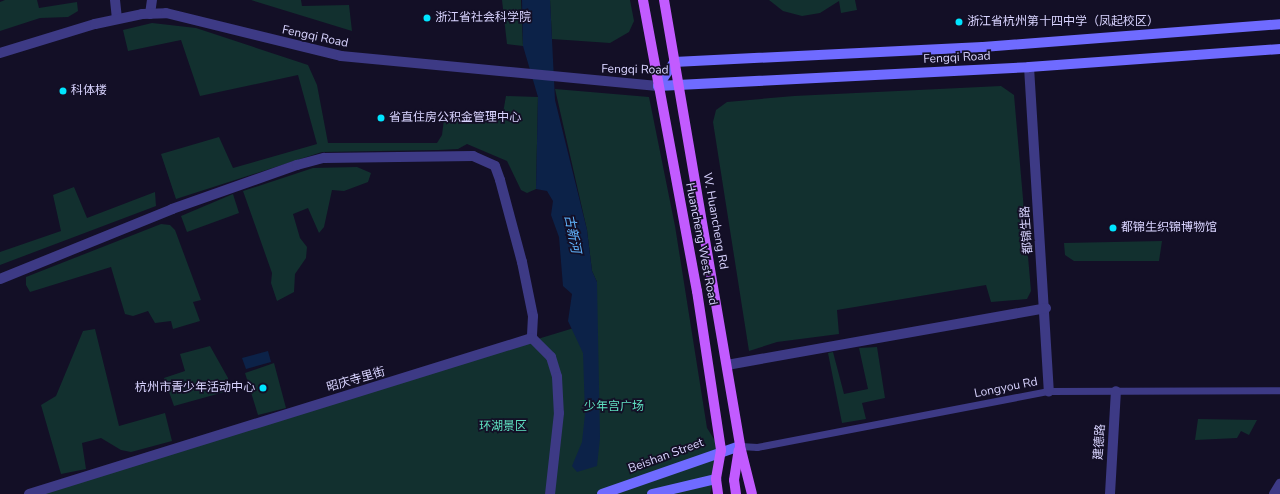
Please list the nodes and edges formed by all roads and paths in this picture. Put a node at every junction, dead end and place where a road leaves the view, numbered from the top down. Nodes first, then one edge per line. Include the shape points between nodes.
1 (115, 0) edge
2 (152, 0) edge
3 (643, 0) edge
4 (664, 0) edge
5 (150, 14) junction
6 (117, 19) junction
7 (1280, 24) edge
8 (1280, 49) edge
9 (0, 53) edge
10 (674, 62) junction
11 (1029, 67) junction
12 (677, 84) junction
13 (658, 86) junction
14 (0, 279) edge
15 (1046, 308) junction
16 (532, 338) junction
17 (727, 365) junction
18 (1280, 390) edge
19 (1049, 391) junction
20 (1116, 391) junction
21 (740, 446) junction
22 (721, 450) junction
23 (716, 479) junction
24 (1280, 484) edge
25 (29, 494) edge
26 (550, 494) edge
27 (602, 494) edge
28 (652, 494) edge
29 (718, 494) edge
30 (736, 494) edge
31 (752, 494) edge
32 (1110, 494) edge
33 (1274, 494) edge

1 - 6 street
2 - 5 street
3 - 13 main road, Huancheng West Road
4 - 10 main road, W. Huancheng Rd
5 - 6 street, Fengqi Road
5 - 13 street, Fengqi Road via 203,21 341,56 567,80
6 - 9 street, Fengqi Road via 65,32
7 - 10 main road via 983,47
8 - 11 main road, Fengqi Road
10 - 12 main road, W. Huancheng Rd
10 - 13 main road
11 - 12 main road, Fengqi Road via 708,86
11 - 15 street, 都锦生路
12 - 13 main road, Fengqi Road
12 - 17 main road, W. Huancheng Rd
13 - 22 main road, Huancheng West Road via 697,291
14 - 16 street via 172,209 297,165 324,158 473,156 495,166 500,180 522,262 533,316
15 - 17 street
15 - 19 street, 都锦生路
16 - 25 street, 昭庆寺里街
16 - 26 street via 550,357 557,377 559,413
17 - 21 main road, W. Huancheng Rd
18 - 20 street, Longyou Rd
19 - 20 street, Longyou Rd
19 - 21 street, Longyou Rd via 757,448
20 - 32 street, 建德路
21 - 22 main road, Beishan Street
21 - 30 main road via 734,480
21 - 31 main road
22 - 23 main road, Huancheng West Road
22 - 27 main road, Beishan Street
23 - 28 main road
23 - 29 main road, Huancheng West Road
24 - 33 street

